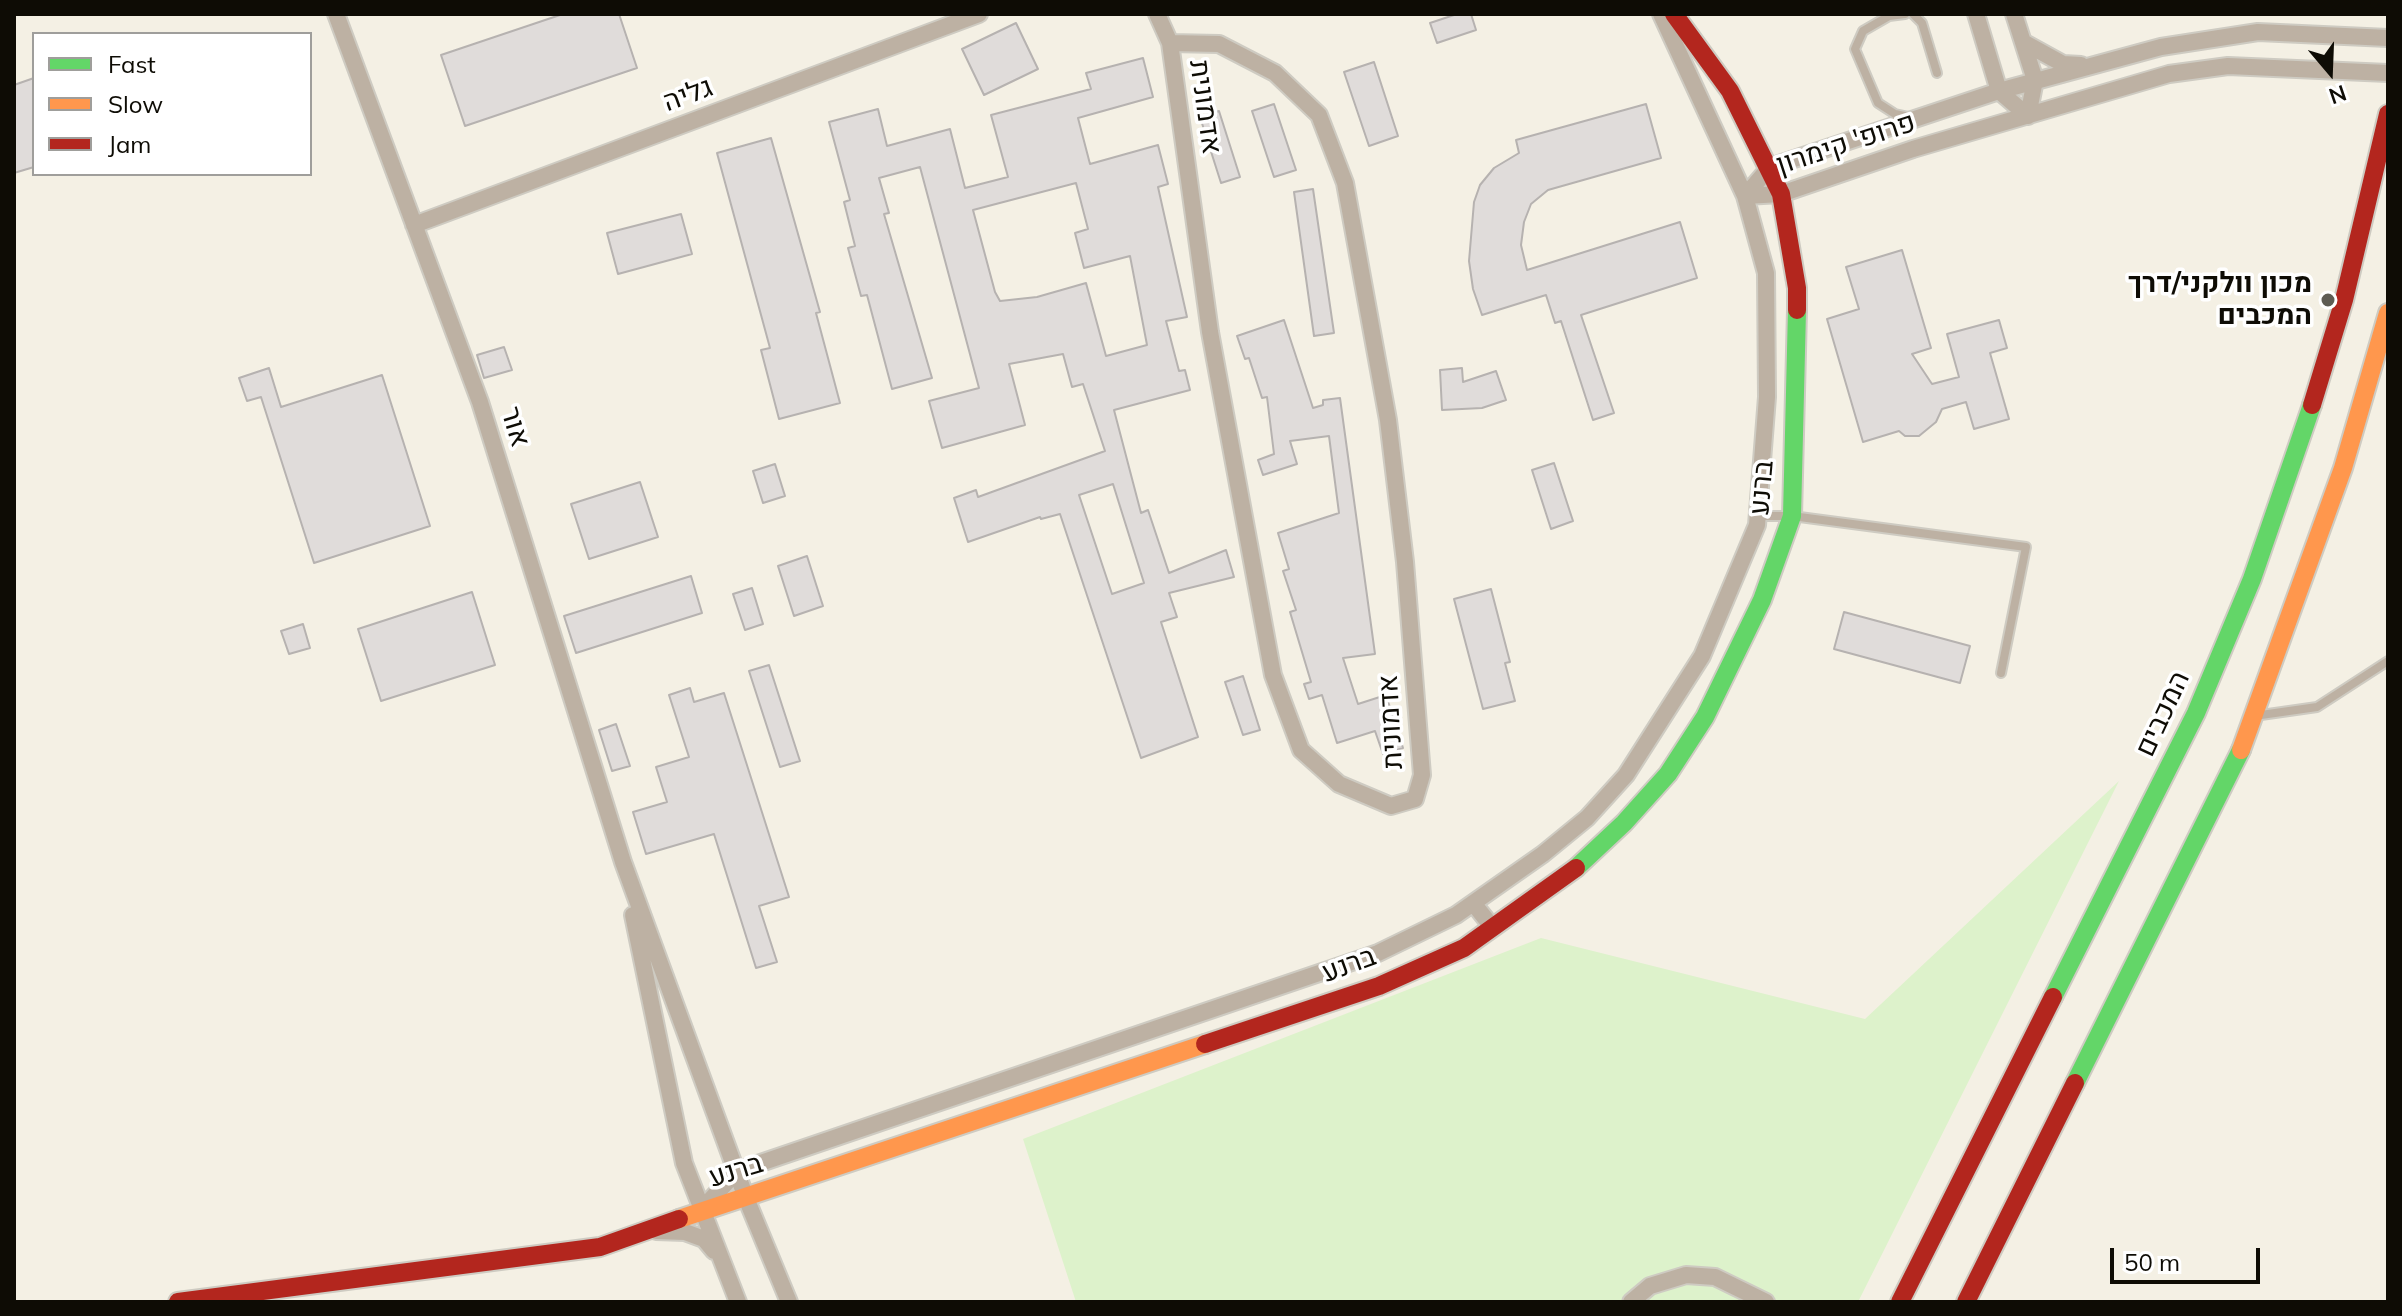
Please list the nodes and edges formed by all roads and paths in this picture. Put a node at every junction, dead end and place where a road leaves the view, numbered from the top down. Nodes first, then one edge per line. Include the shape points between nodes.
1 (336, 14) edge
2 (979, 14) edge
3 (1157, 14) edge
4 (1661, 14) edge
5 (1674, 14) edge
6 (1905, 14) edge
7 (1913, 14) edge
8 (1976, 14) edge
9 (2014, 14) edge
10 (2388, 38) edge
11 (2023, 42) junction
12 (1170, 43) junction
13 (2090, 66) junction
14 (1937, 73) dead end
15 (2388, 73) edge
16 (2035, 80) junction
17 (1999, 91) junction
18 (2388, 114) edge
19 (2028, 116) junction
20 (1918, 119) junction
21 (1770, 167) junction
22 (1781, 194) junction
23 (1745, 196) junction
24 (414, 225) junction
25 (2388, 313) edge
26 (1758, 516) junction
27 (1792, 516) junction
28 (2388, 661) edge
29 (2001, 673) dead end
30 (2257, 716) junction
31 (623, 862) junction
32 (1473, 903) junction
33 (1493, 928) junction
34 (737, 1171) junction
35 (746, 1198) junction
36 (700, 1211) junction
37 (600, 1247) junction
38 (720, 1258) junction
39 (178, 1302) edge
40 (738, 1302) edge
41 (789, 1302) edge
42 (1631, 1302) edge
43 (1766, 1302) edge
44 (1900, 1302) edge
45 (1966, 1302) edge

1 - 24 street, אור
2 - 24 street, גליה
3 - 12 street, אדמונית
4 - 23 street, ברנע
5 - 21 street, ברנע via 1730,91
6 - 20 lane via 1889,16 1863,31 1855,49 1878,103
7 - 14 lane via 1922,23
8 - 17 street
9 - 11 street
10 - 13 street, פרופ' קימרון via 2258,32 2191,40
11 - 13 street via 2063,64
11 - 16 street
12 - 12 street, אדמונית via 1210,332 1273,675 1301,750 1339,784 1391,806 1415,799 1422,775 1405,562 1388,420 1345,183 1319,115 1275,73 1219,44
13 - 16 street, פרופ' קימרון
15 - 19 street, פרופ' קימרון via 2216,67 2169,74
16 - 17 street, פרופ' קימרון
16 - 19 street
17 - 19 street
17 - 20 street, פרופ' קימרון
18 - 44 street, המכבים via 2344,300 2252,579 2190,727
19 - 22 street, פרופ' קימרון
20 - 21 street, פרופ' קימרון
21 - 22 street, ברנע
21 - 23 street, פרופ' קימרון
22 - 23 street, פרופ' קימרון
22 - 27 street, ברנע via 1797,288
23 - 26 street, ברנע via 1766,273 1767,397
24 - 31 street, אור via 480,402
25 - 30 street via 2343,468
26 - 27 lane
26 - 32 street, ברנע via 1702,656 1626,775 1587,818
27 - 29 lane via 2026,547
27 - 33 street, ברנע via 1762,600 1705,717 1668,774 1565,878
28 - 30 lane via 2317,707
30 - 45 street
31 - 34 street
31 - 36 street via 684,1163
32 - 33 street
32 - 34 street, ברנע via 1378,953
33 - 35 street, ברנע via 1464,948 1379,986
34 - 35 street
34 - 36 street, ברנע
35 - 36 street, ברנע
35 - 41 street
36 - 37 street
36 - 38 street
37 - 38 street via 658,1231 685,1232 704,1239
37 - 39 street
38 - 40 street
42 - 43 street via 1650,1286 1686,1275 1715,1277

